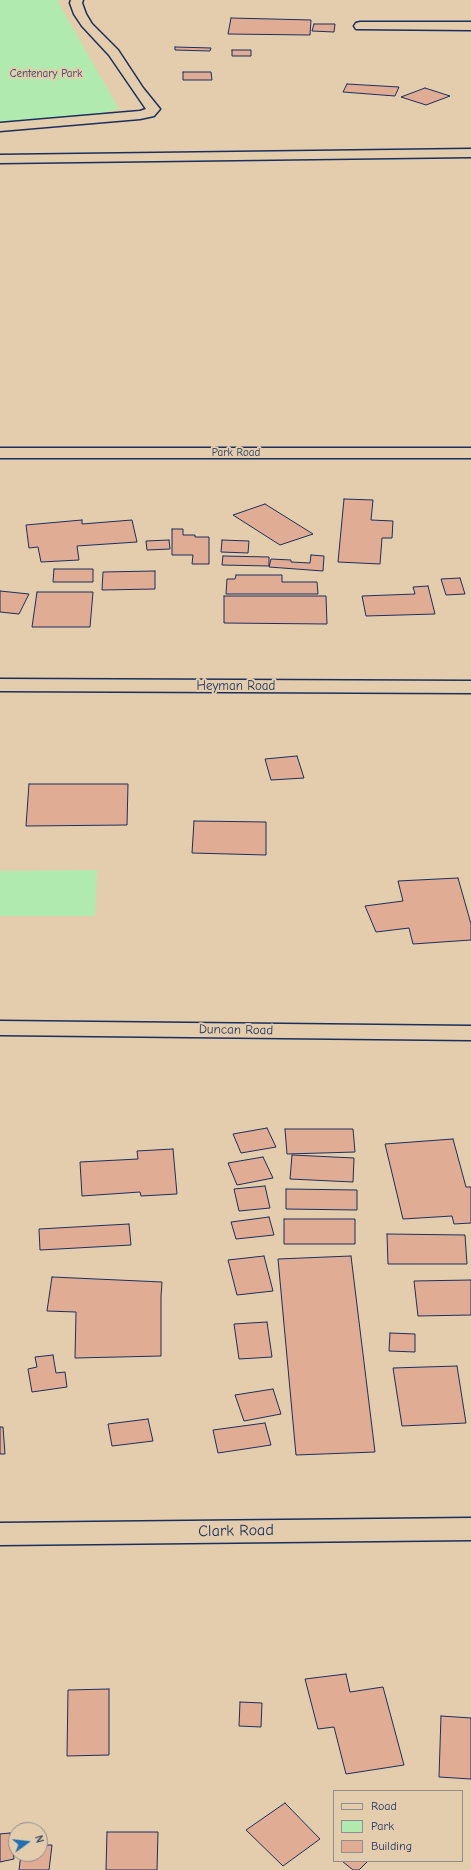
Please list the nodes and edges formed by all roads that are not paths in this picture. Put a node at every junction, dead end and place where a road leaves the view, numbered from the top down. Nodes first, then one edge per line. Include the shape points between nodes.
1 (77, 0) edge
2 (360, 26) dead end
3 (471, 26) edge
4 (0, 127) edge
5 (471, 153) edge
6 (0, 159) edge
7 (0, 453) edge
8 (471, 453) edge
9 (0, 686) edge
10 (471, 687) edge
11 (0, 1028) edge
12 (471, 1033) edge
13 (471, 1529) edge
14 (0, 1534) edge

1 - 4 street via 80,14 88,26 114,53 153,109 140,115
2 - 3 street
5 - 6 street
7 - 8 street, Park Road
9 - 10 street, Heyman Road
11 - 12 street, Duncan Road
13 - 14 street, Clark Road

